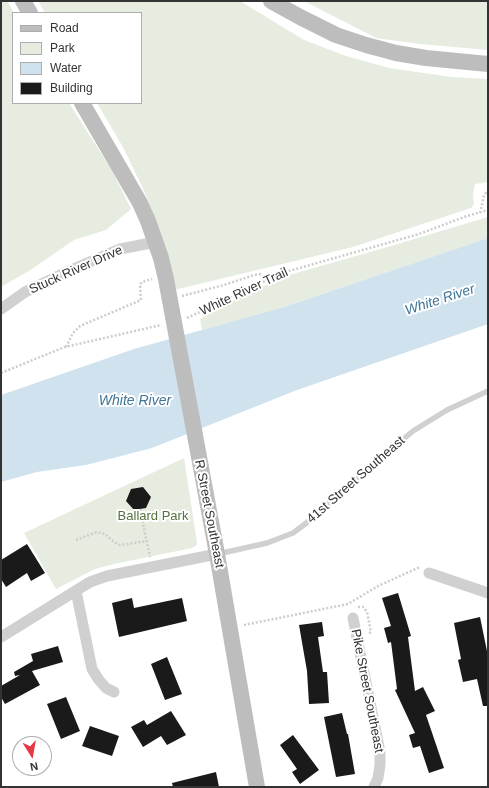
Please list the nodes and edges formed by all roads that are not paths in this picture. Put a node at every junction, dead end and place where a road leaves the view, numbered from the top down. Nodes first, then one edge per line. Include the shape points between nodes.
1 (23, 1) edge
2 (271, 1) edge
3 (29, 12) edge
4 (488, 64) edge
5 (83, 104) edge
6 (156, 242) junction
7 (1, 309) edge
8 (488, 390) edge
9 (217, 554) junction
10 (429, 574) road end
11 (76, 591) junction
12 (488, 593) edge
13 (353, 618) dead end
14 (1, 637) edge
15 (114, 692) dead end
16 (257, 787) edge
17 (374, 787) edge

1 - 3 street
2 - 4 street via 336,35 366,46 426,58
5 - 6 street, R Street Southeast via 140,203
6 - 7 street, Stuck River Drive via 120,248 25,292
6 - 9 street, R Street Southeast via 166,277
8 - 9 lane, 41st Street Southeast via 447,410 413,431 293,533 267,543
9 - 11 street via 107,576 90,582
9 - 16 street, R Street Southeast
10 - 12 street
11 - 14 street
11 - 15 street via 92,669 106,688
13 - 17 street, Pike Street Southeast via 380,752 378,778

